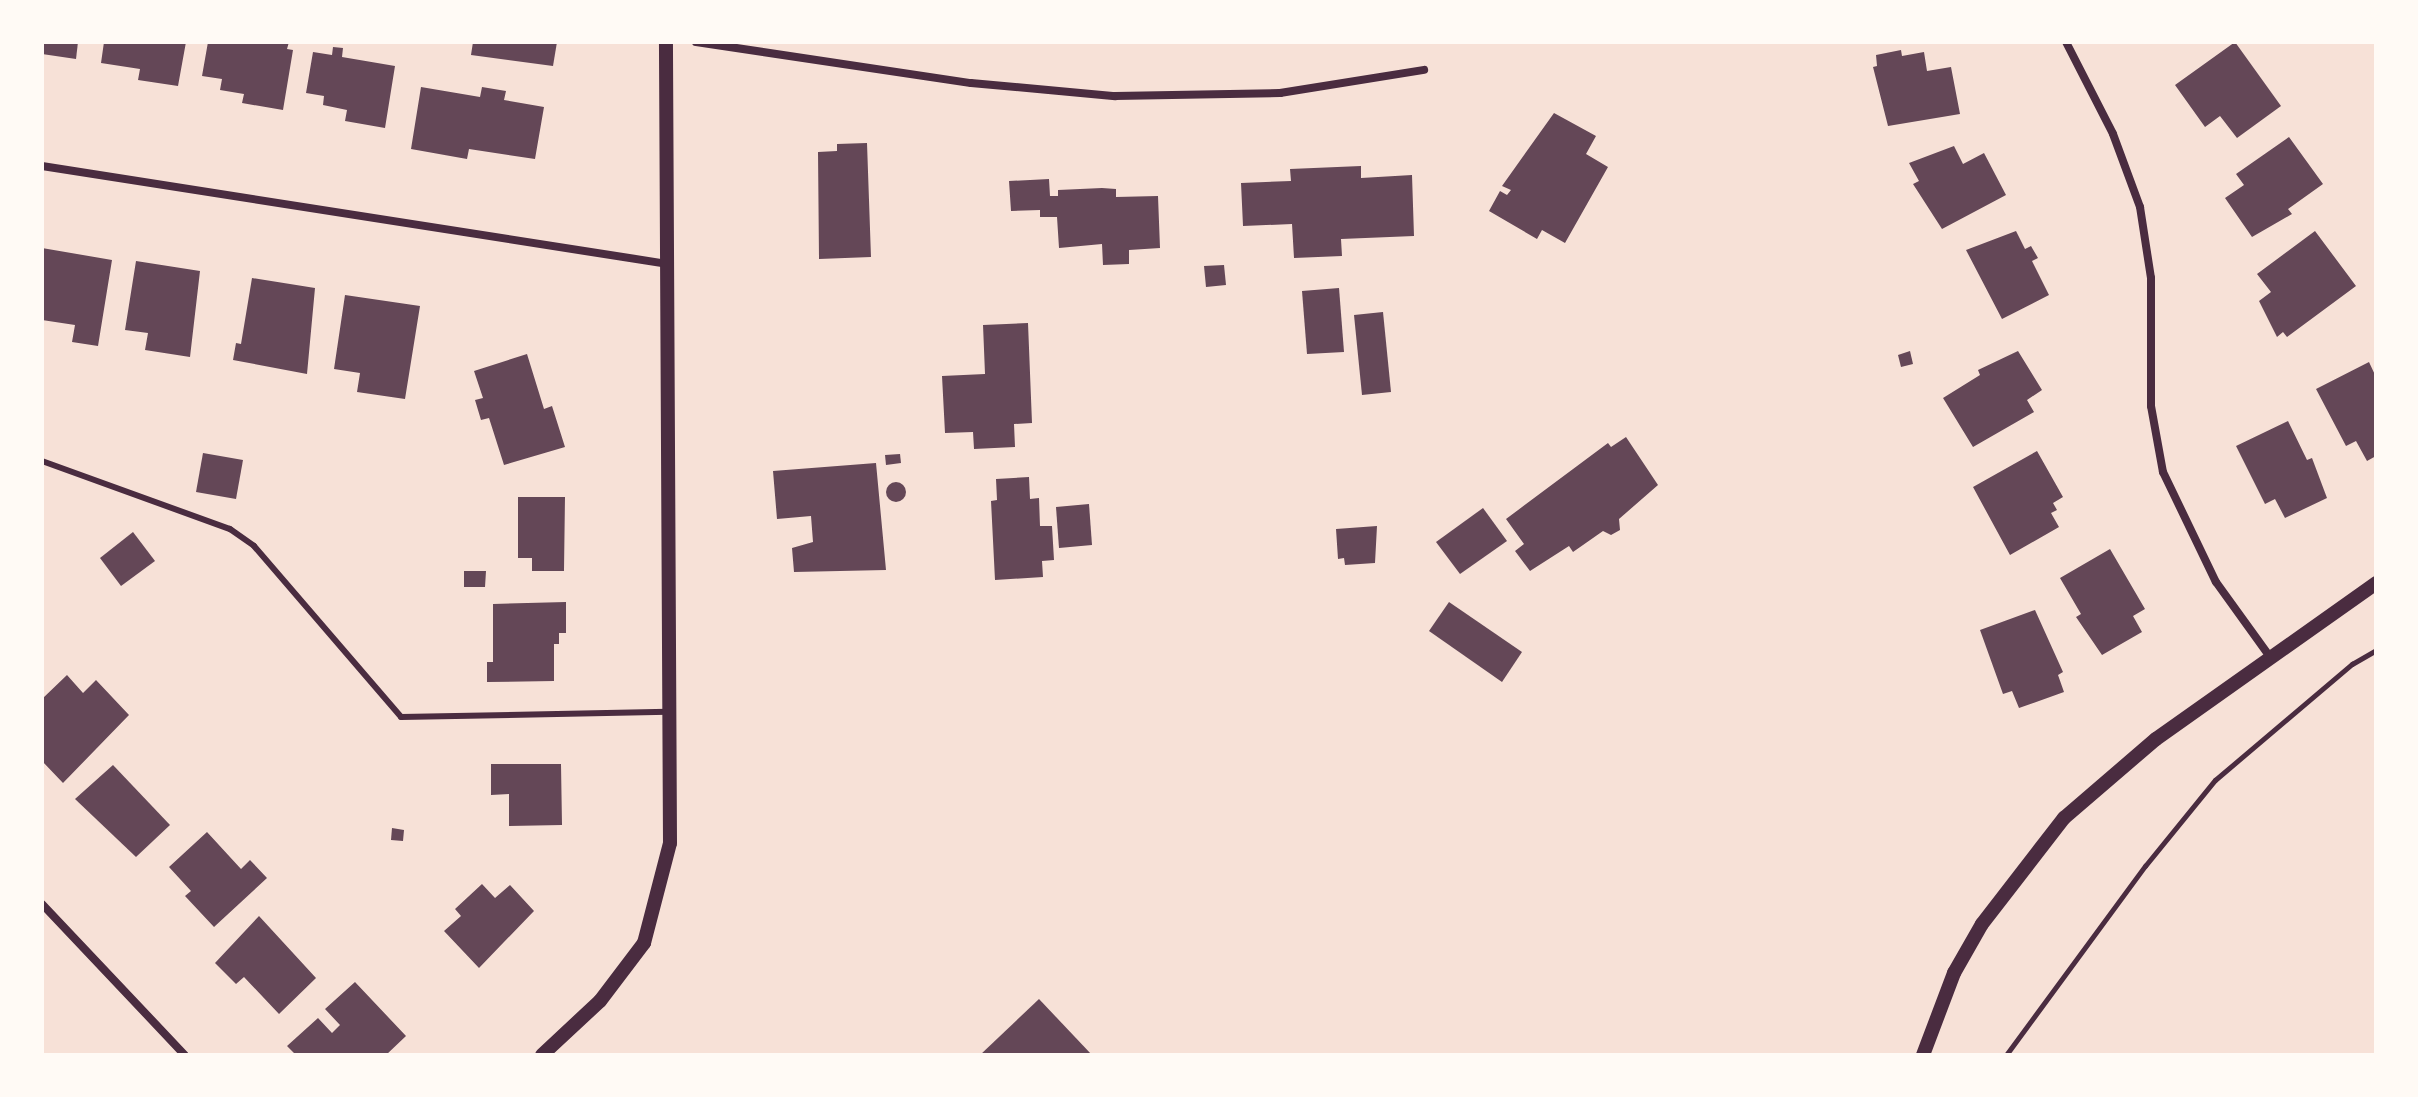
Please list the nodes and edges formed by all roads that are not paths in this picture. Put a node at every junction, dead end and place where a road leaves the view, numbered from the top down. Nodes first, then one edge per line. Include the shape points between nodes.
1 (666, 42) edge
2 (696, 42) edge
3 (2066, 42) edge
4 (1424, 70) dead end
5 (42, 166) edge
6 (668, 264) junction
7 (42, 461) edge
8 (2376, 583) edge
9 (2270, 657) junction
10 (671, 712) junction
11 (42, 904) edge
12 (185, 1055) edge
13 (542, 1055) edge
14 (1923, 1055) edge

1 - 6 street
2 - 4 street via 971,83 1115,96 1267,94
3 - 9 street via 2113,134 2140,207 2151,278 2150,398 2163,472 2216,582
5 - 6 street
6 - 10 street
7 - 10 lane via 242,537 401,717
8 - 9 street
9 - 14 street via 2124,764 2039,845 1998,897 1954,973
10 - 13 street via 670,843 644,943 600,1001
11 - 12 street

